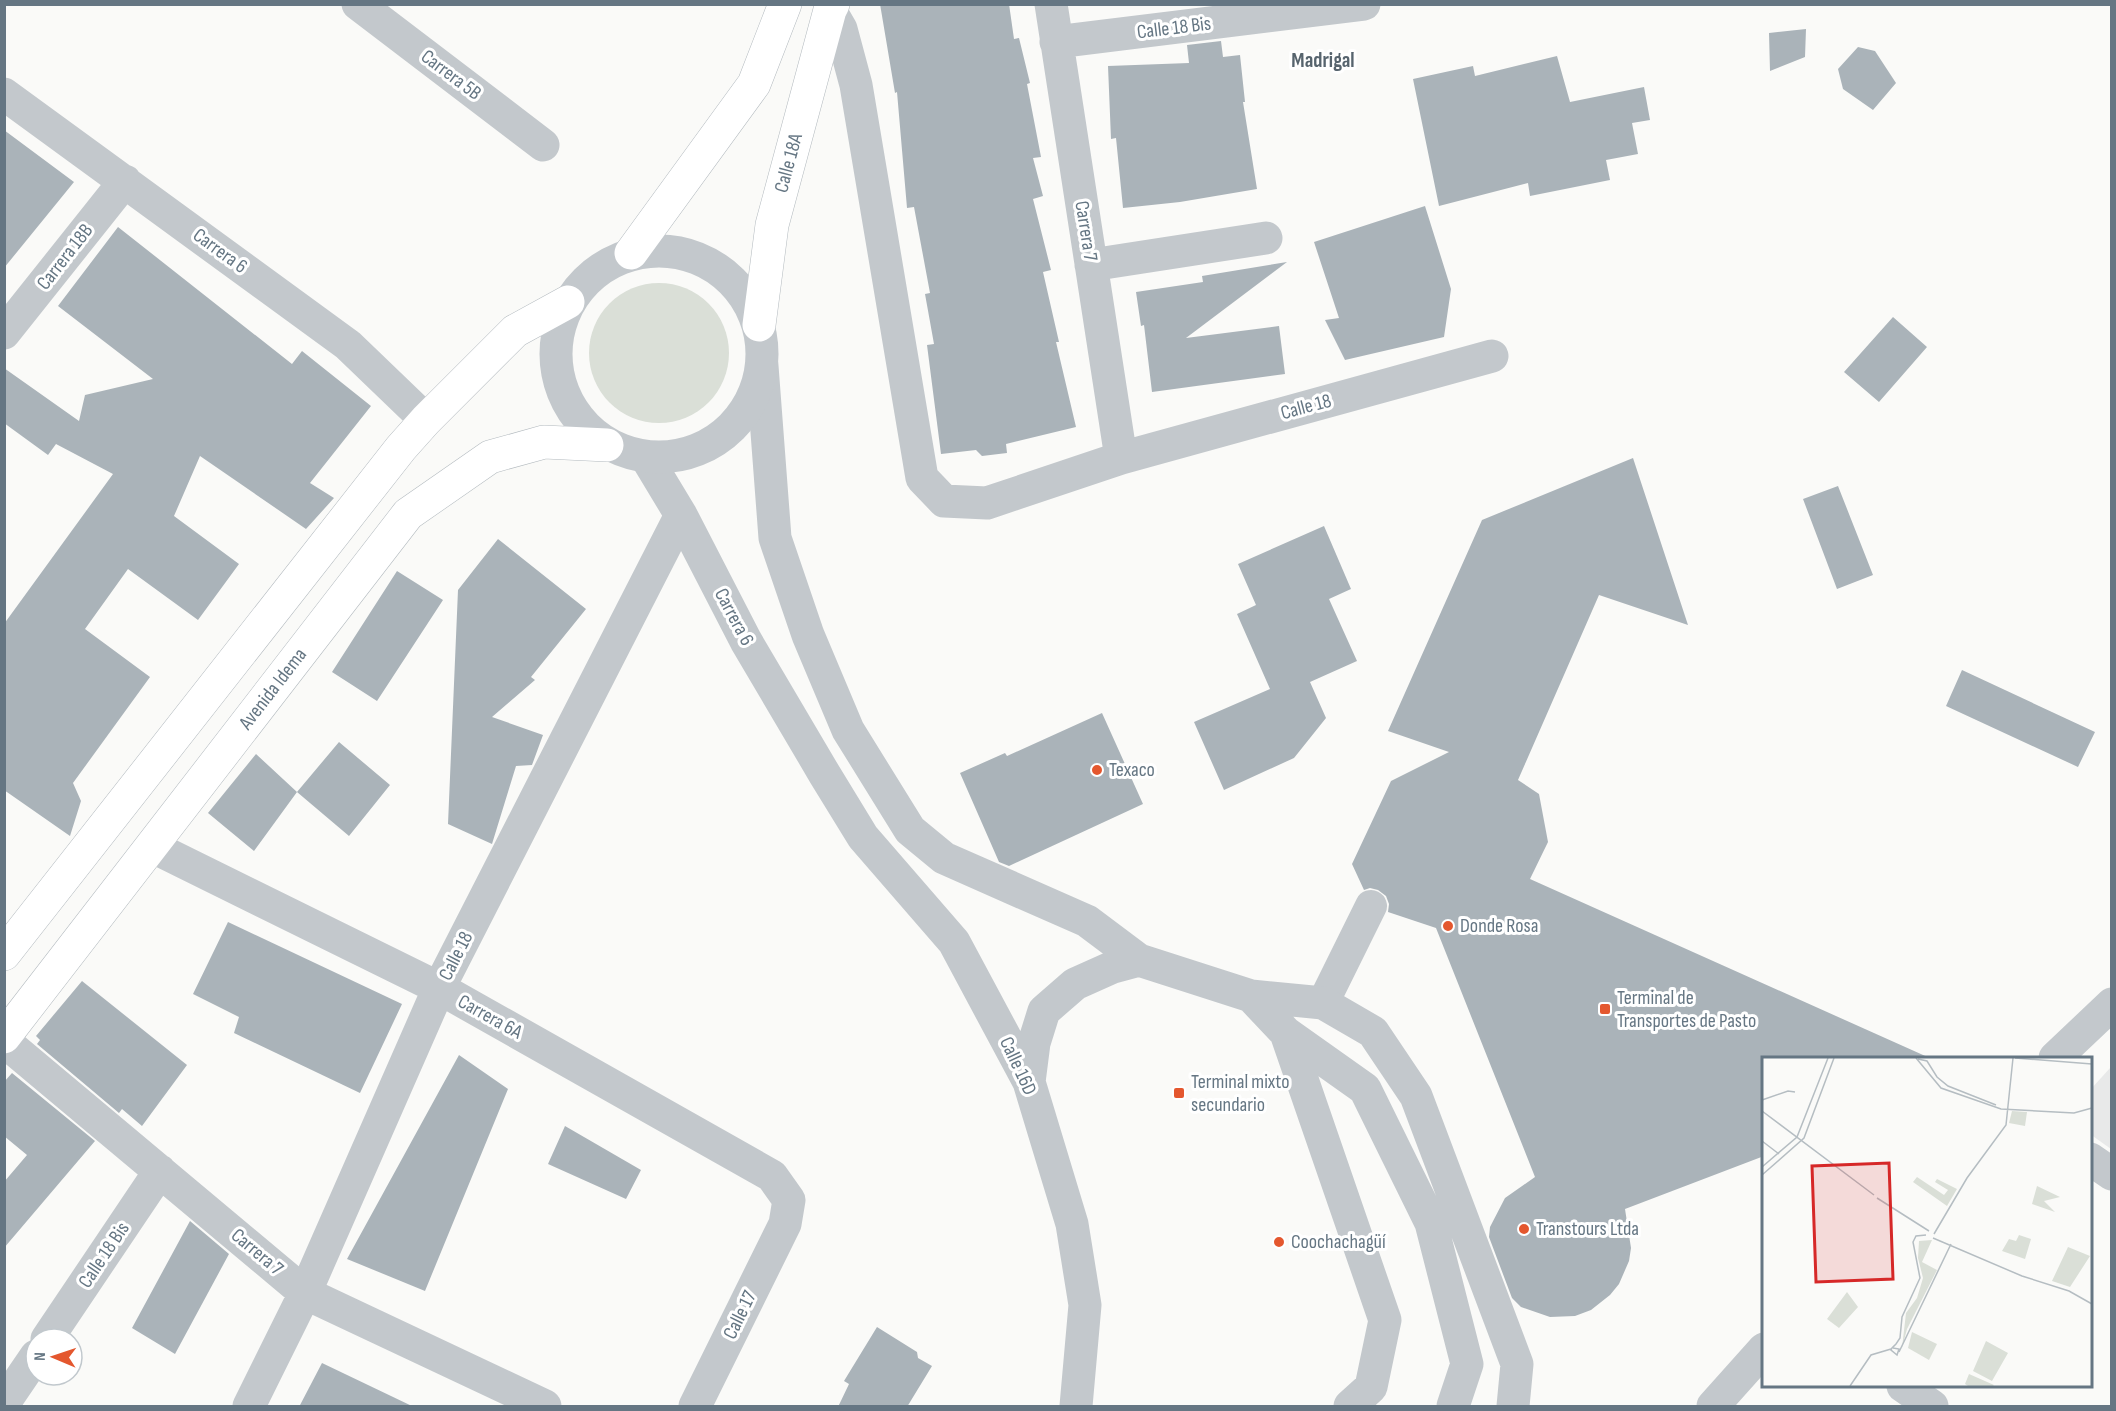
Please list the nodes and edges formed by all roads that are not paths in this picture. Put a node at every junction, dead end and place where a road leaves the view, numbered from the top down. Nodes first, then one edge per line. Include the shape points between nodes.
1 (358, 4) edge
2 (785, 4) edge
3 (1051, 4) edge
4 (1363, 5) edge
5 (831, 7) edge
6 (1056, 42) junction
7 (4, 94) edge
8 (543, 145) dead end
9 (125, 180) junction
10 (1266, 238) dead end
11 (631, 253) junction
12 (1091, 265) junction
13 (568, 302) junction
14 (759, 325) junction
15 (4, 333) edge
16 (1492, 356) dead end
17 (762, 366) junction
18 (426, 420) junction
19 (607, 445) junction
20 (646, 457) junction
21 (1121, 458) junction
22 (681, 515) junction
23 (825, 775) joint
24 (153, 847) junction
25 (1371, 906) dead end
26 (4, 954) edge
27 (1139, 960) junction
28 (439, 988) junction
29 (1251, 996) junction
30 (1323, 1003) junction
31 (2112, 1004) edge
32 (1286, 1033) junction
33 (4, 1039) edge
34 (2057, 1057) edge
35 (1029, 1082) junction
36 (2092, 1160) edge
37 (160, 1171) junction
38 (2112, 1174) edge
39 (785, 1224) joint
40 (305, 1293) junction
41 (55, 1327) edge
42 (1762, 1351) edge
43 (24, 1374) edge
44 (1904, 1387) edge
45 (4, 1403) edge
46 (249, 1407) edge
47 (545, 1407) edge
48 (695, 1407) edge
49 (1076, 1407) edge
50 (1350, 1407) edge
51 (1453, 1407) edge
52 (1512, 1407) edge
53 (1713, 1407) edge
54 (1932, 1407) edge

1 - 8 street, Carrera 5B
2 - 11 main road via 754,84
3 - 6 street, Carrera 7
4 - 6 street, Calle 18 Bis
5 - 14 main road, Calle 18A via 772,225
5 - 21 street, Calle 18 via 841,28 856,85 922,478 944,501 987,503
6 - 12 street, Carrera 7
7 - 9 street, Carrera 6
9 - 15 street, Carrera 18B
9 - 18 street, Carrera 6 via 348,345
10 - 12 street
11 - 13 street via 595,271
11 - 14 street via 671,250 710,262 741,289
12 - 21 street, Carrera 7
13 - 18 main road via 515,332
13 - 19 street via 556,341 559,382 577,418
14 - 17 street
16 - 21 street, Calle 18
17 - 20 street via 749,405 723,436 687,454
17 - 27 street via 775,538 808,635 848,730 910,830 944,858 1087,921
18 - 26 main road
19 - 20 street
19 - 24 main road, Avenida Idema via 544,442 490,457 408,514
20 - 22 street, Carrera 6
22 - 23 street, Carrera 6 via 746,641
22 - 28 street, Calle 18
23 - 35 street, Calle 16D via 863,837 954,942
24 - 28 street, Carrera 6A
24 - 33 main road, Avenida Idema
25 - 30 street
27 - 29 street
27 - 35 street via 1075,984 1044,1011 1034,1043
28 - 39 street, Carrera 6A via 772,1176 789,1200
28 - 40 street, Calle 18
29 - 30 street
29 - 32 street
30 - 52 street via 1373,1032 1416,1096 1483,1260 1517,1364
31 - 34 street
32 - 50 street via 1385,1320 1371,1388
32 - 51 street via 1365,1089 1431,1223 1467,1364
33 - 37 street, Carrera 7
35 - 49 street, Calle 16D via 1072,1224 1085,1305
36 - 38 street
37 - 40 street, Carrera 7
37 - 41 street, Calle 18 Bis
39 - 48 street, Calle 17
40 - 46 street, Calle 18
40 - 47 street, Carrera 7
42 - 53 street
43 - 45 street
44 - 54 street

